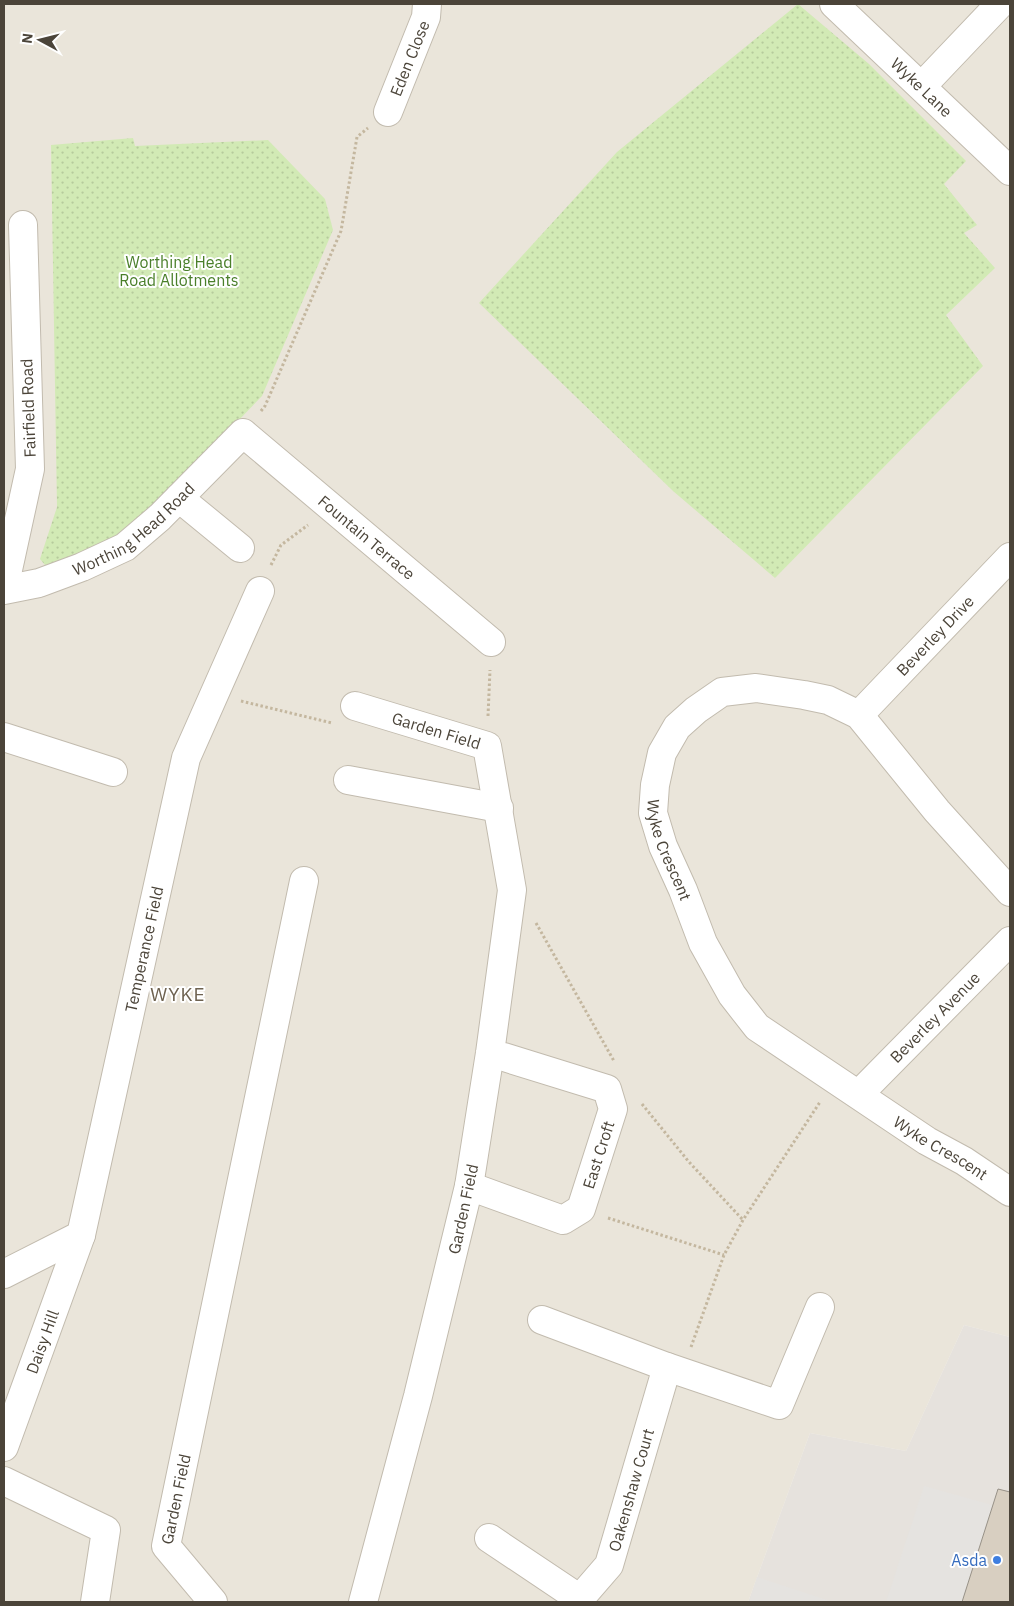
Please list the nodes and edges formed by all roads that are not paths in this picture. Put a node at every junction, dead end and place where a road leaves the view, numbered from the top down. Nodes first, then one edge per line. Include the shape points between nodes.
1 (426, 4) edge
2 (834, 4) edge
3 (1000, 4) edge
4 (922, 86) junction
5 (388, 112) road end
6 (1010, 171) edge
7 (23, 225) dead end
8 (243, 433) joint
9 (179, 498) junction
10 (240, 548) dead end
11 (1010, 557) edge
12 (4, 589) edge
13 (260, 591) road end
14 (491, 642) road end
15 (355, 706) road end
16 (859, 715) junction
17 (4, 737) edge
18 (113, 772) dead end
19 (348, 780) dead end
20 (499, 808) junction
21 (304, 881) dead end
22 (1010, 892) edge
23 (1010, 940) edge
24 (504, 1057) dead end
25 (859, 1094) junction
26 (469, 1186) junction
27 (1010, 1192) edge
28 (81, 1235) junction
29 (4, 1274) edge
30 (820, 1307) dead end
31 (542, 1320) dead end
32 (675, 1370) junction
33 (4, 1447) edge
34 (4, 1481) edge
35 (489, 1538) dead end
36 (579, 1601) edge
37 (96, 1602) edge
38 (213, 1602) edge
39 (363, 1602) edge

1 - 5 street, Eden Close via 426,18
2 - 4 street, Wyke Lane
3 - 4 street
4 - 6 street, Wyke Lane
7 - 12 street, Fairfield Road via 30,469
8 - 9 street, Worthing Head Road
8 - 14 street, Fountain Terrace
9 - 10 street
9 - 12 street, Worthing Head Road via 125,547 48,580
11 - 16 street, Beverley Drive
13 - 28 street, Temperance Field via 186,758
15 - 20 street, Garden Field via 487,746
16 - 22 street, Wyke Crescent via 937,811
16 - 25 street, Wyke Crescent via 828,700 804,695 756,688 722,692 677,727 662,753 653,813 663,846 703,943 732,995 757,1027
17 - 18 street
19 - 20 street
20 - 26 street, Garden Field via 512,890
21 - 38 street, Garden Field via 166,1546
23 - 25 street, Beverley Avenue
24 - 26 street, East Croft via 607,1089 612,1108 581,1209 563,1220
25 - 27 street, Wyke Crescent
26 - 39 street, Garden Field
28 - 29 street
28 - 33 street, Daisy Hill
30 - 32 street via 779,1405
31 - 32 street
32 - 36 street, Oakenshaw Court via 609,1565
34 - 37 street via 106,1530
35 - 36 street

